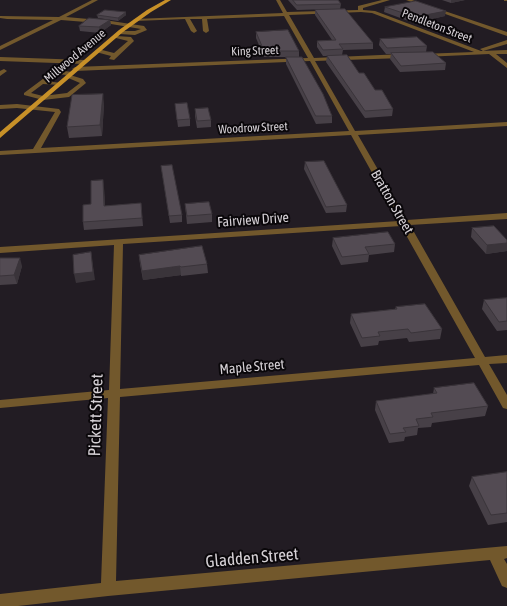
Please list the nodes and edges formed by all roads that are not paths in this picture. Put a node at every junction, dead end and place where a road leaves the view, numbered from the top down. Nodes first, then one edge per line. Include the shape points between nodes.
1 (96, 0) edge
2 (169, 0) edge
3 (278, 0) edge
4 (388, 0) edge
5 (408, 0) edge
6 (361, 11) junction
7 (286, 15) junction
8 (0, 17) edge
9 (60, 18) junction
10 (187, 18) junction
11 (204, 18) junction
12 (135, 20) junction
13 (129, 24) junction
14 (194, 31) dead end
15 (206, 31) dead end
16 (120, 32) junction
17 (507, 34) edge
18 (114, 37) junction
19 (507, 42) edge
20 (0, 48) edge
21 (475, 51) junction
22 (507, 52) edge
23 (96, 53) junction
24 (483, 53) junction
25 (491, 53) junction
26 (114, 58) junction
27 (0, 59) edge
28 (311, 60) junction
29 (55, 61) junction
30 (84, 62) junction
31 (507, 66) edge
32 (140, 67) junction
33 (112, 68) junction
34 (55, 72) junction
35 (72, 73) junction
36 (42, 82) junction
37 (59, 84) junction
38 (44, 98) junction
39 (0, 107) edge
40 (33, 107) junction
41 (507, 124) edge
42 (353, 133) junction
43 (2, 134) edge
44 (36, 151) junction
45 (0, 153) edge
46 (507, 216) edge
47 (404, 223) junction
48 (119, 242) junction
49 (0, 250) edge
50 (507, 359) edge
51 (483, 361) junction
52 (114, 394) junction
53 (0, 404) edge
54 (507, 405) edge
55 (501, 553) edge
56 (507, 581) edge
57 (108, 589) junction
58 (0, 601) edge

1 - 9 street
2 - 12 main road, Millwood Avenue
3 - 7 street, Bratton Street
4 - 6 street via 360,7
5 - 17 street
6 - 7 street
6 - 21 street, Pendleton Street via 373,12
7 - 11 street
7 - 28 street, Bratton Street
8 - 9 street
9 - 13 street
9 - 20 street
10 - 11 street
10 - 12 street
10 - 14 street
11 - 15 street
12 - 13 main road, Millwood Avenue
13 - 16 main road, Millwood Avenue
13 - 16 street via 142,27 144,30 135,33
16 - 18 main road, Millwood Avenue
18 - 23 main road, Millwood Avenue
18 - 26 street via 129,38 131,41
19 - 21 street
21 - 24 street, Pendleton Street
22 - 25 street, King Street
23 - 26 street
23 - 30 main road, Millwood Avenue
24 - 25 street, King Street
24 - 28 street, King Street
25 - 31 street
26 - 32 street via 137,62
26 - 33 street
27 - 29 street
28 - 32 street, King Street
28 - 42 street, Bratton Street
29 - 30 street
29 - 34 street
30 - 35 main road, Millwood Avenue
32 - 33 street, King Street
33 - 35 street, King Street
34 - 35 street, King Street
34 - 36 street
35 - 37 main road, Millwood Avenue
35 - 38 street via 84,83 69,95
36 - 37 street
36 - 38 street via 26,94
37 - 38 main road, Millwood Avenue
38 - 40 main road, Millwood Avenue
39 - 40 street
40 - 43 main road, Millwood Avenue
40 - 44 street via 50,108 58,112
41 - 42 street, Woodrow Street
42 - 44 street, Woodrow Street
42 - 47 street, Bratton Street
44 - 45 street, Woodrow Street
46 - 47 street, Fairview Drive
47 - 48 street, Fairview Drive
47 - 51 street, Bratton Street
48 - 49 street, Fairview Drive
48 - 52 street, Pickett Street
50 - 51 street, Maple Street
51 - 52 street, Maple Street
51 - 54 street, Bratton Street
52 - 53 street, Maple Street
52 - 57 street, Pickett Street
55 - 56 street
55 - 57 street, Gladden Street
57 - 58 street, Gladden Street

